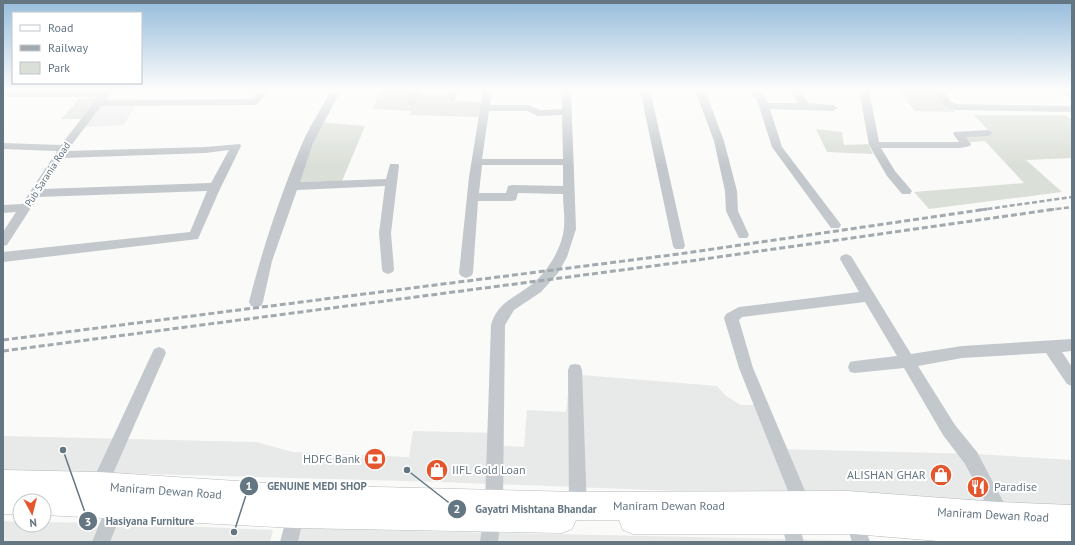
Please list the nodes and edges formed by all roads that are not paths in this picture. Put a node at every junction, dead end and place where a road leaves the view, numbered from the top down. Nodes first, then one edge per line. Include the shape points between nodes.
1 (88, 115) edge
2 (323, 115) edge
3 (484, 115) edge
4 (567, 115) edge
5 (651, 115) edge
6 (709, 115) edge
7 (767, 115) edge
8 (869, 115) edge
9 (988, 133) dead end
10 (874, 145) junction
11 (3, 146) edge
12 (61, 151) junction
13 (477, 162) junction
14 (569, 162) junction
15 (394, 166) dead end
16 (391, 182) junction
17 (292, 186) junction
18 (215, 187) junction
19 (569, 190) junction
20 (906, 191) dead end
21 (35, 193) junction
22 (473, 197) junction
23 (24, 208) junction
24 (3, 209) edge
25 (835, 225) dead end
26 (743, 235) dead end
27 (3, 242) edge
28 (679, 246) dead end
29 (3, 257) edge
30 (846, 259) dead end
31 (388, 269) dead end
32 (466, 273) dead end
33 (867, 296) junction
34 (256, 302) dead end
35 (1072, 345) edge
36 (1050, 346) junction
37 (159, 353) dead end
38 (908, 361) junction
39 (855, 367) dead end
40 (575, 370) dead end
41 (1072, 379) edge
42 (3, 484) edge
43 (113, 493) junction
44 (52, 500) edge
45 (578, 513) junction
46 (295, 514) junction
47 (998, 516) junction
48 (1072, 519) edge
49 (492, 521) edge
50 (796, 523) edge
51 (858, 531) edge
52 (925, 534) edge
53 (1072, 534) edge
54 (101, 542) edge
55 (289, 542) edge

1 - 12 street, Pub Sarania Road
2 - 17 street via 308,143
3 - 13 street
4 - 14 street
5 - 28 street
6 - 26 street via 719,141 731,191 732,211
7 - 25 street via 777,147
8 - 10 street
9 - 10 street via 958,134 966,144 960,145
10 - 20 street via 891,173
11 - 12 street
12 - 18 street via 205,150 236,146
12 - 21 street, Pub Sarania Road
13 - 14 street
13 - 22 street
14 - 19 street
15 - 16 street
16 - 17 street
16 - 31 street via 385,233
17 - 34 street via 266,260
18 - 21 street
18 - 29 street via 194,236
19 - 22 street via 512,189 512,197
19 - 49 street via 570,229 561,257 536,288 509,306 498,325
21 - 23 street, Pub Sarania Road
22 - 32 street
23 - 24 street
23 - 27 street, Pub Sarania Road
30 - 33 street
33 - 38 street
33 - 50 street via 739,312 731,318
35 - 36 street
36 - 38 street via 962,352
36 - 41 street
37 - 43 street
38 - 39 street
38 - 47 street via 949,430 971,458 995,503
40 - 45 street
42 - 43 main road, Maniram Dewan Road
43 - 44 main road, Maniram Dewan Road
43 - 46 main road, Maniram Dewan Road
43 - 49 main road, Maniram Dewan Road via 298,499
43 - 54 street
45 - 49 main road, Maniram Dewan Road
45 - 50 main road, Maniram Dewan Road
46 - 49 main road, Maniram Dewan Road
46 - 55 street
47 - 48 main road, Maniram Dewan Road
47 - 50 main road, Maniram Dewan Road via 848,505
50 - 51 main road, Maniram Dewan Road
51 - 52 main road, Maniram Dewan Road
52 - 53 main road, Maniram Dewan Road

